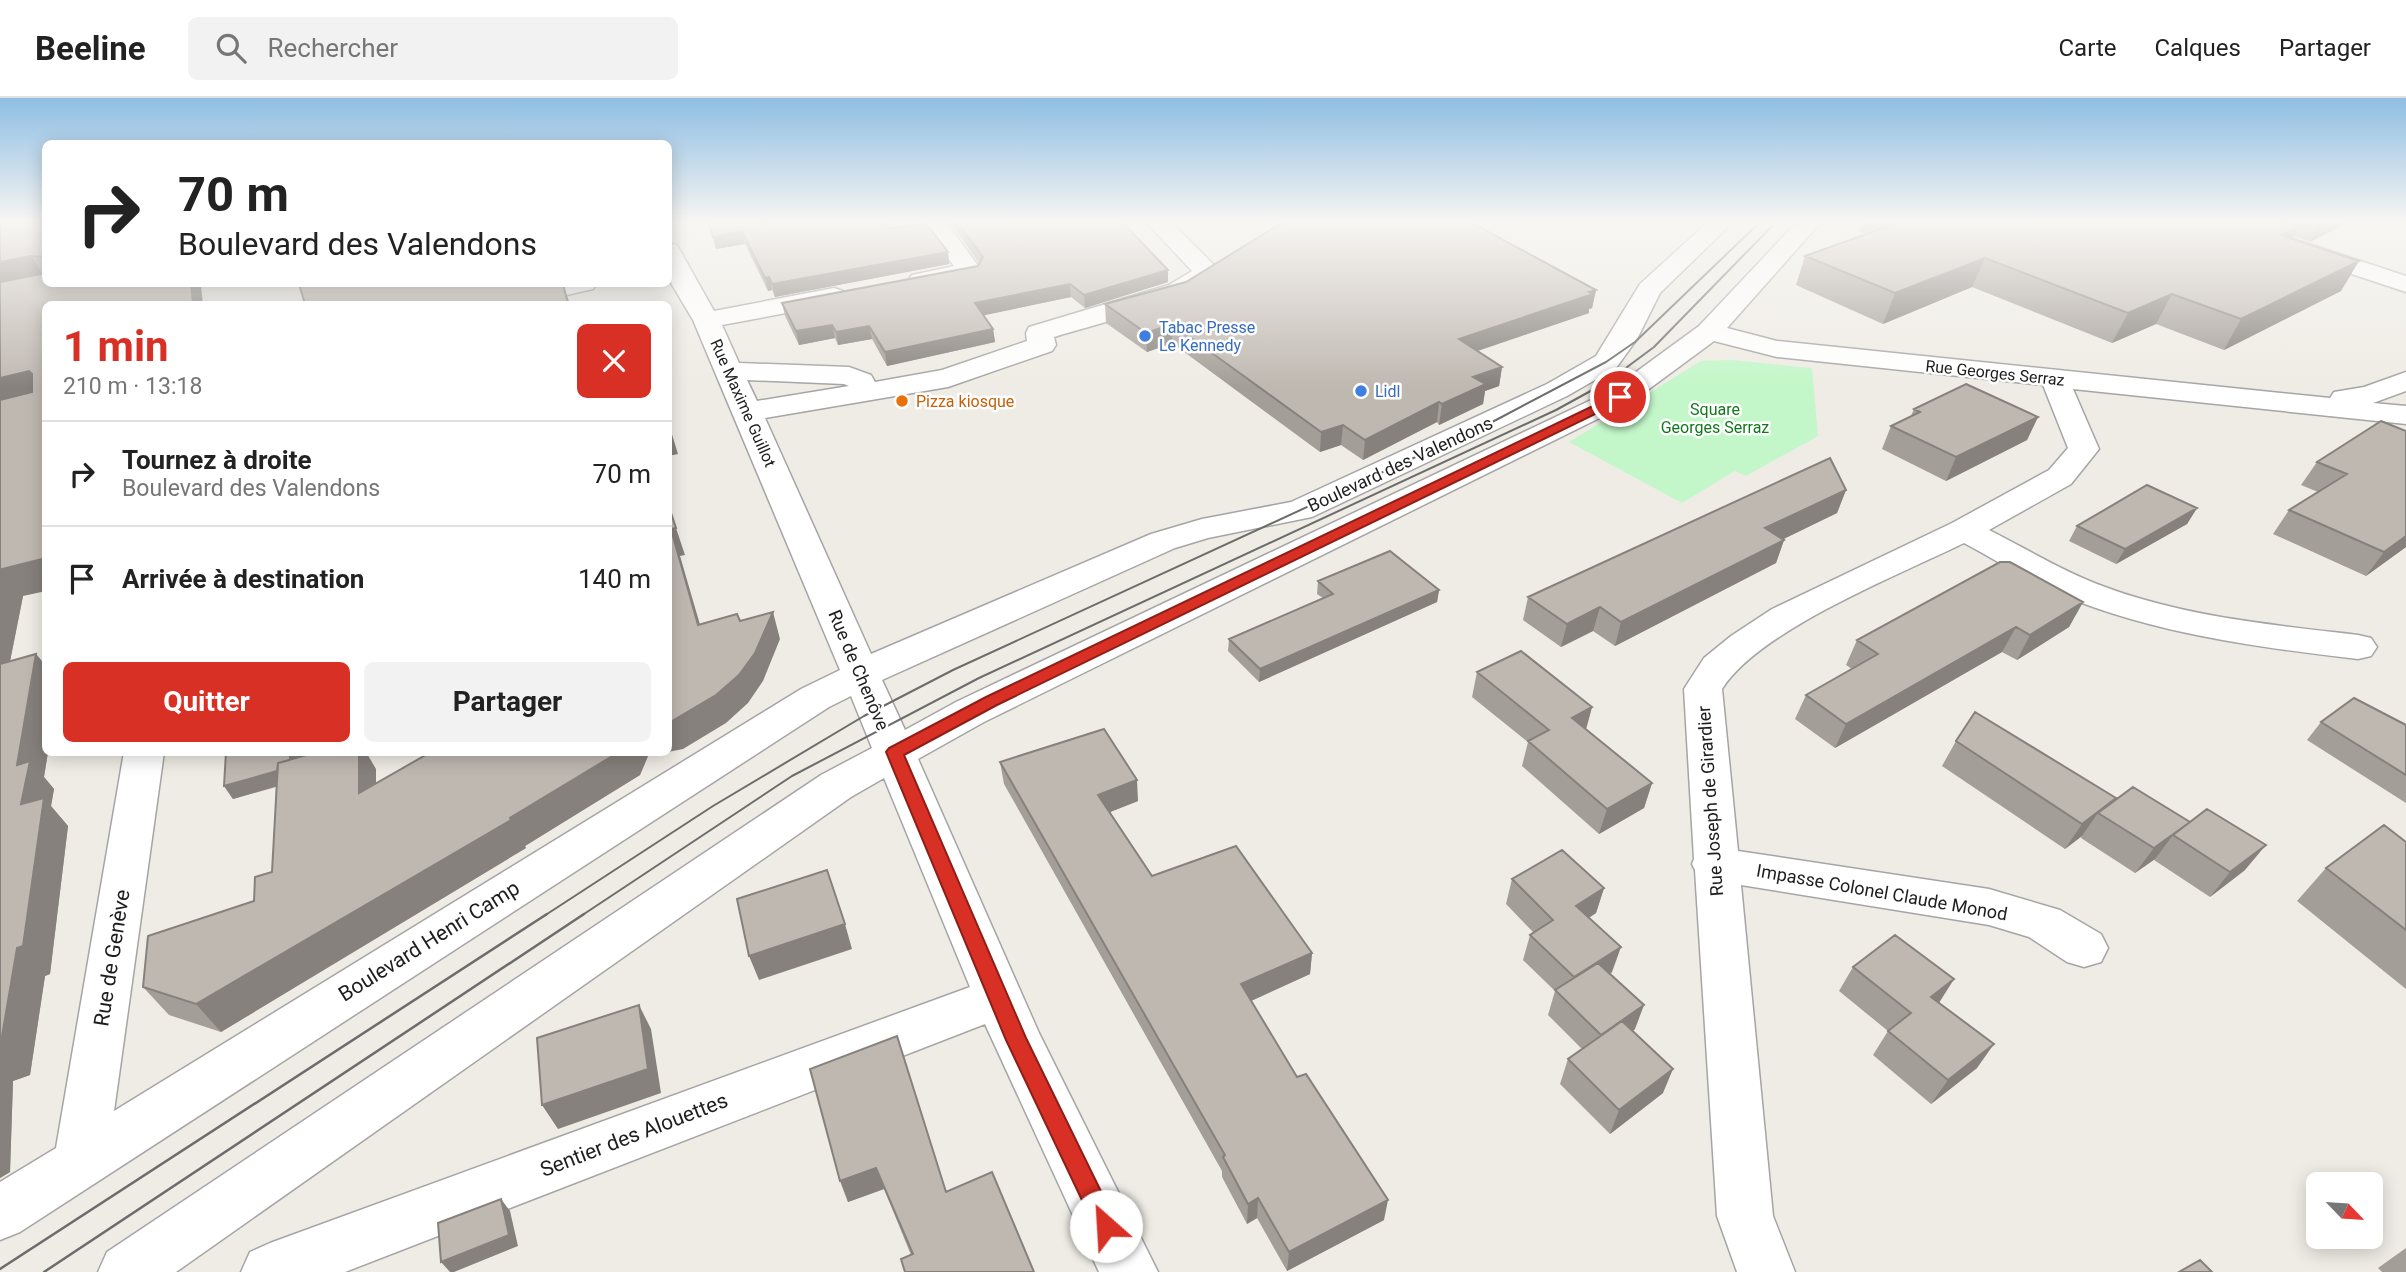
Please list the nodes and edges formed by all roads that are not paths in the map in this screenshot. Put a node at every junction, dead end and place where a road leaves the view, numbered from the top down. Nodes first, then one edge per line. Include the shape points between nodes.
1 (680, 277) edge
2 (937, 277) edge
3 (1201, 277) edge
4 (1662, 277) edge
5 (1760, 277) edge
6 (2384, 277) edge
7 (2406, 284) edge
8 (891, 285) edge
9 (571, 287) edge
10 (864, 290) edge
11 (508, 301) edge
12 (706, 320) junction
13 (1709, 332) junction
14 (729, 371) junction
15 (2055, 380) junction
16 (2400, 384) edge
17 (882, 390) junction
18 (2283, 403) junction
19 (747, 412) junction
20 (2406, 415) edge
21 (781, 487) joint
22 (1964, 530) junction
23 (2358, 647) dead end
24 (861, 674) junction
25 (895, 752) junction
26 (143, 756) edge
27 (1714, 864) junction
28 (2084, 948) dead end
29 (998, 998) junction
30 (80, 1163) junction
31 (0, 1213) edge
32 (127, 1272) edge
33 (270, 1272) edge
34 (1129, 1272) edge
35 (1766, 1272) edge

1 - 12 street, Rue Maxime Guillot
2 - 8 street
3 - 17 street via 1178,290 1040,333 1042,345 948,378
4 - 24 street, Boulevard des Valendons via 1651,287 1606,362 1558,390 1300,510 1226,523 1163,541
5 - 13 street, Boulevard des Valendons
6 - 7 street
9 - 11 street
10 - 12 street, Rue Maxime Guillot
12 - 14 street, Rue Maxime Guillot
13 - 15 street, Rue Georges Serraz via 1777,349
13 - 25 street, Boulevard des Valendons via 1620,397
14 - 17 street via 849,376
14 - 19 street, Rue Maxime Guillot
15 - 18 street, Rue Georges Serraz
15 - 22 street, Rue Joseph de Girardier via 2084,449 2060,477
16 - 18 street, Rue Georges Serraz via 2369,395
17 - 19 street
18 - 20 street, Rue Georges Serraz
19 - 21 street, Rue Maxime Guillot
21 - 24 street, Rue de Chenôve
22 - 23 street via 2089,594 2147,614 2208,629
22 - 27 street, Rue Joseph de Girardier via 1785,617 1717,667 1703,689
24 - 25 street, Rue de Chenôve
24 - 30 street, Boulevard Henri Camp via 772,724
25 - 29 street, Rue de Chenôve
25 - 32 street via 781,822
26 - 30 street, Rue de Genève
27 - 28 street, Impasse Colonel Claude Monod via 1989,907 2044,922
27 - 35 street, Rue Joseph de Girardier via 1745,1216
29 - 33 street, Sentier des Alouettes
29 - 34 street, Rue de Chenôve
30 - 31 street, Boulevard Henri Camp

